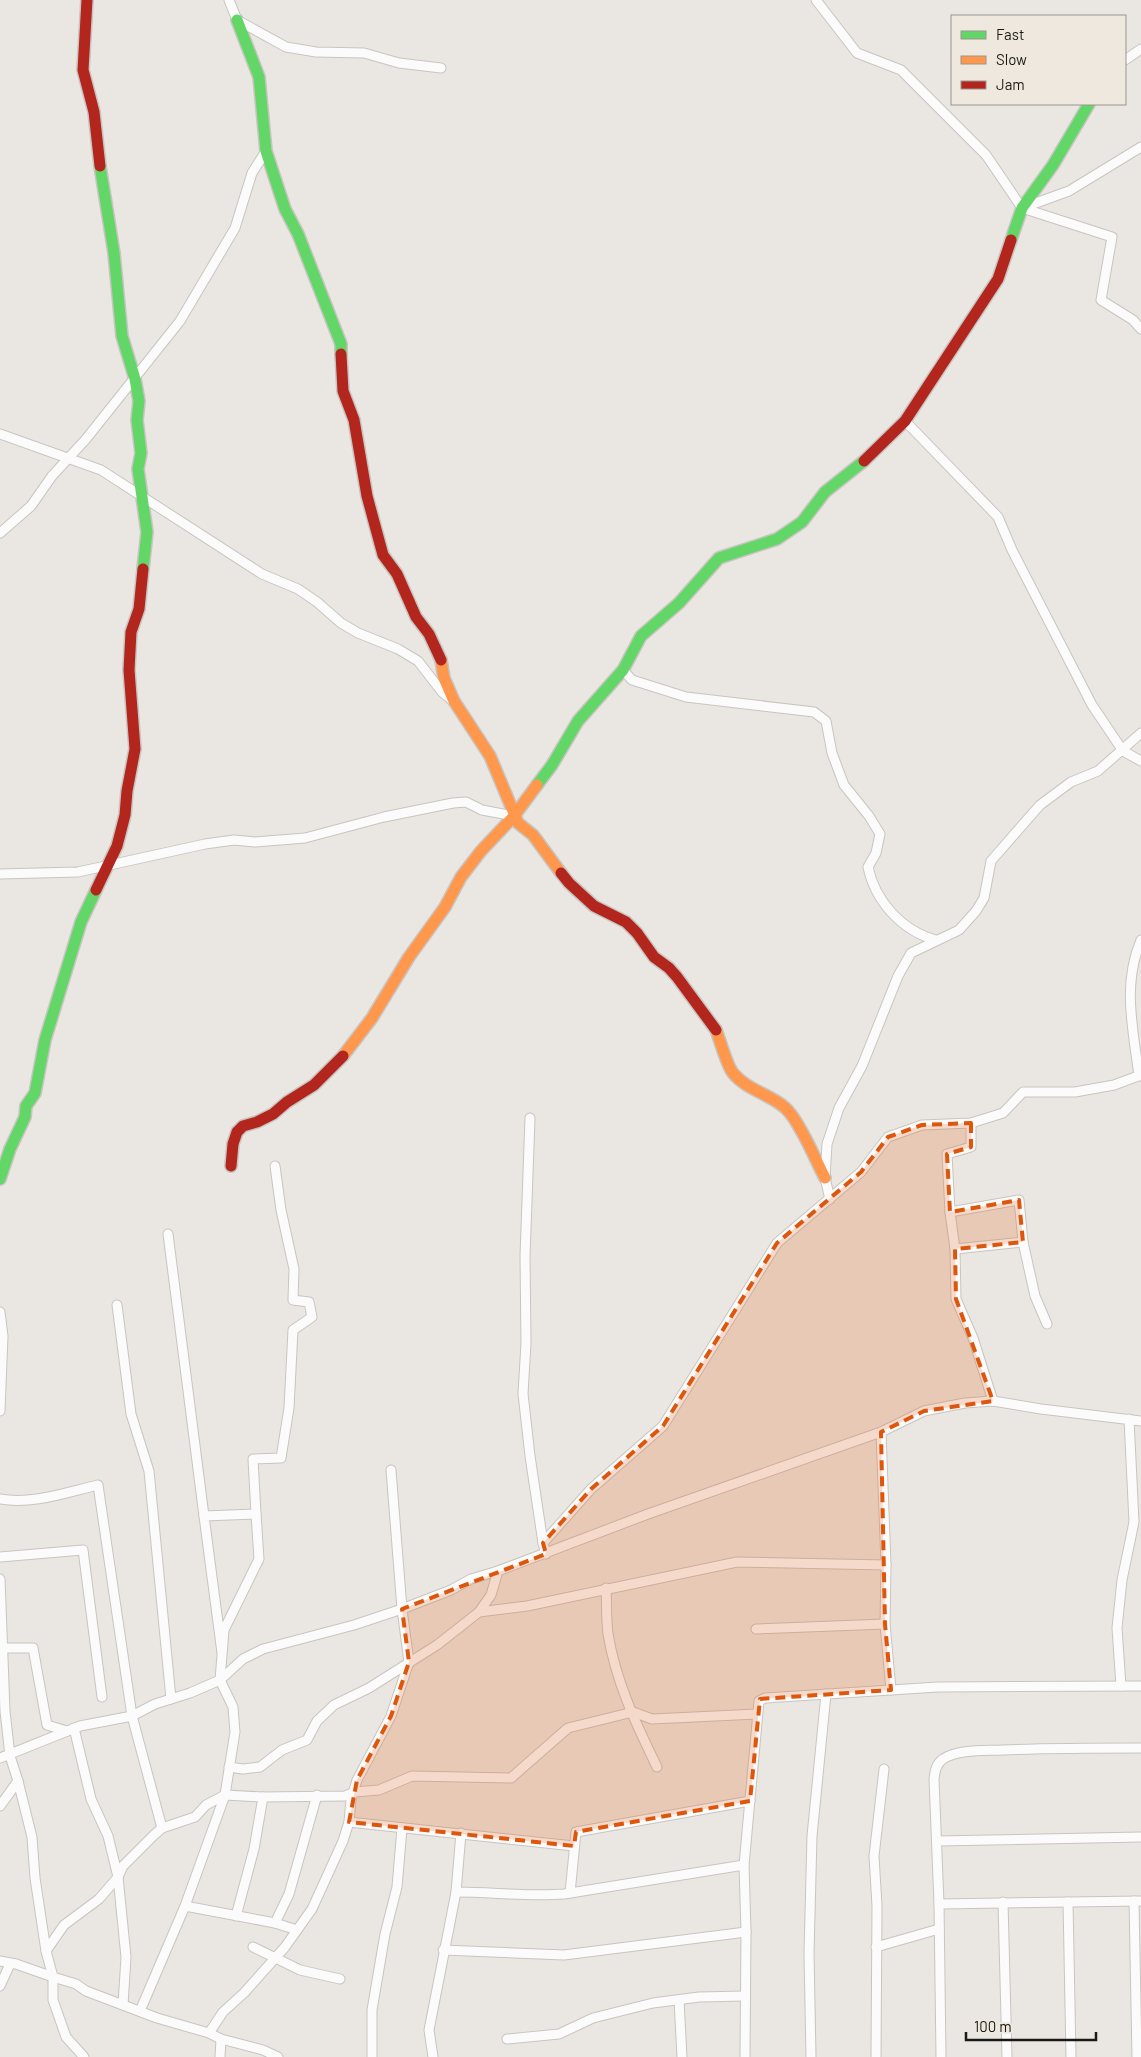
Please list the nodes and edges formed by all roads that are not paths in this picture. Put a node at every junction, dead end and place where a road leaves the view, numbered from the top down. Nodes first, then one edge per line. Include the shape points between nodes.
1 (87, 0) edge
2 (228, 0) edge
3 (816, 0) edge
4 (236, 20) junction
5 (1141, 49) edge
6 (1126, 59) edge
7 (441, 68) dead end
8 (1088, 105) edge
9 (1141, 147) edge
10 (266, 151) junction
11 (1022, 208) junction
12 (1141, 329) edge
13 (135, 379) junction
14 (905, 421) junction
15 (0, 434) edge
16 (68, 458) junction
17 (142, 497) junction
18 (0, 533) edge
19 (623, 670) junction
20 (454, 702) junction
21 (1141, 734) edge
22 (1123, 751) junction
23 (1141, 761) edge
24 (514, 816) junction
25 (108, 865) junction
26 (0, 874) edge
27 (936, 940) junction
28 (1141, 940) edge
29 (1140, 1075) edge
30 (530, 1118) dead end
31 (971, 1123) junction
32 (231, 1166) dead end
33 (274, 1166) dead end
34 (825, 1178) junction
35 (0, 1179) edge
36 (830, 1199) junction
37 (950, 1212) junction
38 (168, 1234) dead end
39 (1023, 1242) junction
40 (955, 1249) junction
41 (117, 1304) dead end
42 (0, 1312) edge
43 (1046, 1324) dead end
44 (993, 1401) junction
45 (0, 1411) edge
46 (1129, 1419) junction
47 (1141, 1421) edge
48 (881, 1432) junction
49 (391, 1470) dead end
50 (0, 1499) edge
51 (256, 1514) junction
52 (204, 1516) junction
53 (544, 1542) junction
54 (546, 1554) junction
55 (0, 1557) edge
56 (886, 1564) junction
57 (498, 1572) junction
58 (0, 1579) edge
59 (0, 1588) edge
60 (606, 1588) junction
61 (402, 1609) junction
62 (479, 1612) junction
63 (884, 1624) junction
64 (756, 1629) dead end
65 (2, 1648) edge
66 (222, 1653) junction
67 (409, 1662) junction
68 (220, 1680) junction
69 (1121, 1686) junction
70 (1141, 1686) edge
71 (891, 1690) junction
72 (826, 1694) junction
73 (102, 1697) dead end
74 (171, 1699) junction
75 (631, 1712) junction
76 (757, 1714) junction
77 (132, 1716) junction
78 (71, 1730) junction
79 (1141, 1748) edge
80 (10, 1756) junction
81 (0, 1758) edge
82 (657, 1766) dead end
83 (229, 1768) junction
84 (884, 1769) dead end
85 (18, 1781) junction
86 (354, 1792) junction
87 (225, 1794) junction
88 (317, 1795) junction
89 (263, 1797) junction
90 (750, 1801) junction
91 (0, 1806) edge
92 (349, 1822) junction
93 (162, 1828) junction
94 (402, 1828) junction
95 (461, 1833) junction
96 (1141, 1837) edge
97 (937, 1841) junction
98 (574, 1846) junction
99 (744, 1865) junction
100 (118, 1878) junction
101 (456, 1892) junction
102 (570, 1893) junction
103 (1138, 1901) edge
104 (1003, 1902) junction
105 (1068, 1902) junction
106 (939, 1904) junction
107 (185, 1906) junction
108 (236, 1916) junction
109 (275, 1924) junction
110 (939, 1929) junction
111 (297, 1930) junction
112 (746, 1932) junction
113 (253, 1947) dead end
114 (876, 1947) junction
115 (443, 1950) junction
116 (46, 1951) junction
117 (277, 1957) junction
118 (0, 1961) edge
119 (10, 1964) junction
120 (53, 1977) junction
121 (340, 1979) dead end
122 (0, 1986) edge
123 (745, 1996) junction
124 (679, 2000) junction
125 (123, 2005) junction
126 (140, 2011) junction
127 (209, 2033) junction
128 (221, 2039) junction
129 (508, 2039) dead end
130 (84, 2057) edge
131 (220, 2057) edge
132 (278, 2057) edge
133 (372, 2057) edge
134 (433, 2057) edge
135 (682, 2057) edge
136 (745, 2057) edge
137 (811, 2057) edge
138 (876, 2057) edge
139 (941, 2057) edge
140 (1006, 2057) edge
141 (1071, 2057) edge
142 (1137, 2057) edge

1 - 13 street via 83,70 94,112 122,336
2 - 4 street
3 - 11 street via 857,53 901,70 940,108 986,155
4 - 7 street via 286,47 316,52 364,53 399,63
4 - 10 street via 259,77
5 - 6 street
8 - 11 street via 1053,165
9 - 11 street via 1069,191
10 - 13 street via 252,173 235,228 180,321
10 - 20 street via 285,209 341,344 343,391 354,420 367,496 384,555 440,657
11 - 12 street via 1112,237 1101,300 1133,320
11 - 14 street via 998,279
13 - 16 street
13 - 17 street via 139,401 137,420 141,453 138,469
14 - 19 street via 868,458 825,492 802,522 777,539 719,558 678,603 641,636
14 - 22 street via 998,517 1065,655 1092,705
15 - 16 street
16 - 17 street via 101,470
16 - 18 street via 31,506
17 - 20 street via 262,574 298,589 341,623 418,661
17 - 25 street via 147,532 139,609 131,632 129,670 135,749 125,815
19 - 24 street via 578,721 552,765
19 - 27 street via 632,680 686,697 814,712 826,721 832,754 844,785 880,834 876,853 868,867 872,884 896,918 919,936
20 - 24 street via 490,756
21 - 22 street
22 - 23 street
22 - 27 street via 1098,771 1071,782 1040,805 991,861 984,898 976,911 959,930
24 - 25 street via 482,810 466,802 453,803 305,838 255,842 234,840
24 - 32 street via 462,877 348,1051 314,1085 273,1114 243,1126 233,1144
24 - 34 street via 533,835 569,883 594,906 626,922 654,957 677,977 716,1030 732,1073 789,1111
25 - 26 street via 78,872
25 - 35 street via 81,922 45,1040 35,1093 26,1106 25,1117
27 - 34 street via 911,953 898,976 862,1066 839,1108 827,1144
28 - 29 street via 1133,959 1129,1002
29 - 31 street via 1114,1085 1075,1092 1023,1092 1002,1113
30 - 53 street via 523,1394
31 - 36 street via 922,1124 888,1137 861,1172
31 - 37 street via 971,1147 947,1154
33 - 51 street via 294,1269 293,1300 310,1302 312,1317 293,1330 289,1408 282,1458 253,1459
34 - 36 street
36 - 53 street via 777,1243 663,1426 591,1490
37 - 39 street via 1019,1200
37 - 40 street
38 - 52 street
39 - 40 street
39 - 43 street via 1035,1296
40 - 44 street via 956,1299 973,1338
41 - 74 street via 131,1414 149,1472
42 - 45 street via 3,1336
44 - 46 street
44 - 48 street via 965,1402 924,1411
46 - 47 street
46 - 69 street via 1134,1522 1122,1580 1117,1628
48 - 54 street via 648,1514
48 - 56 street
49 - 61 street
50 - 77 street via 36,1500 98,1486
51 - 52 street
51 - 66 street via 259,1559 224,1630
52 - 66 street
53 - 54 street
54 - 57 street
55 - 73 street via 83,1550
56 - 60 street via 737,1562
56 - 63 street
57 - 61 street via 472,1579
57 - 62 street via 491,1595
58 - 59 street
59 - 65 street
60 - 62 street via 527,1606
60 - 75 street via 608,1633 618,1681
61 - 67 street
61 - 68 street via 263,1649 243,1659
62 - 67 street
63 - 64 street
63 - 71 street
65 - 78 street via 33,1648 47,1724
65 - 80 street
66 - 68 street
67 - 83 street via 369,1688 334,1705 317,1720 307,1740 282,1750 260,1767
67 - 86 street via 391,1716 357,1780
68 - 74 street
68 - 83 street via 234,1707 235,1732
69 - 70 street
69 - 71 street
71 - 72 street
72 - 76 street via 765,1698 759,1701
72 - 137 street via 812,1836 808,1953
74 - 77 street
75 - 76 street via 652,1719
75 - 82 street
75 - 86 street via 568,1728 511,1778 412,1776 379,1790
76 - 90 street
77 - 78 street
77 - 93 street
78 - 80 street
78 - 100 street via 91,1799 108,1836
79 - 97 street via 975,1751 941,1760 934,1779
80 - 81 street
80 - 85 street
83 - 87 street
84 - 114 street via 874,1856
85 - 91 street
85 - 116 street via 32,1837
86 - 88 street via 345,1796
86 - 92 street
87 - 89 street
87 - 93 street via 206,1805 195,1817
87 - 107 street
88 - 89 street
88 - 109 street via 289,1894
89 - 108 street via 254,1849
90 - 98 street via 576,1832
90 - 99 street
92 - 94 street
92 - 111 street via 312,1909
93 - 100 street via 123,1866
94 - 95 street
94 - 133 street via 397,1887 384,1934 372,2010
95 - 98 street
95 - 101 street
96 - 97 street
97 - 106 street
98 - 102 street
99 - 102 street
99 - 112 street
100 - 116 street via 99,1898 64,1925
100 - 125 street via 126,1957
101 - 102 street via 535,1896
101 - 115 street
103 - 105 street
103 - 142 street
104 - 105 street
104 - 106 street
104 - 140 street
105 - 141 street
106 - 110 street
107 - 108 street
107 - 126 street
108 - 109 street
109 - 111 street
110 - 114 street
110 - 139 street
111 - 117 street
112 - 115 street via 564,1954
112 - 123 street
113 - 117 street
114 - 138 street
115 - 134 street via 428,2030
116 - 120 street
117 - 121 street via 300,1970
117 - 127 street via 223,2012
118 - 119 street
119 - 120 street
119 - 122 street
120 - 125 street
120 - 130 street via 53,2000 66,2037
123 - 124 street
123 - 136 street
124 - 129 street via 593,2018 559,2034
124 - 135 street
125 - 126 street
126 - 127 street
127 - 128 street
128 - 131 street
128 - 132 street

